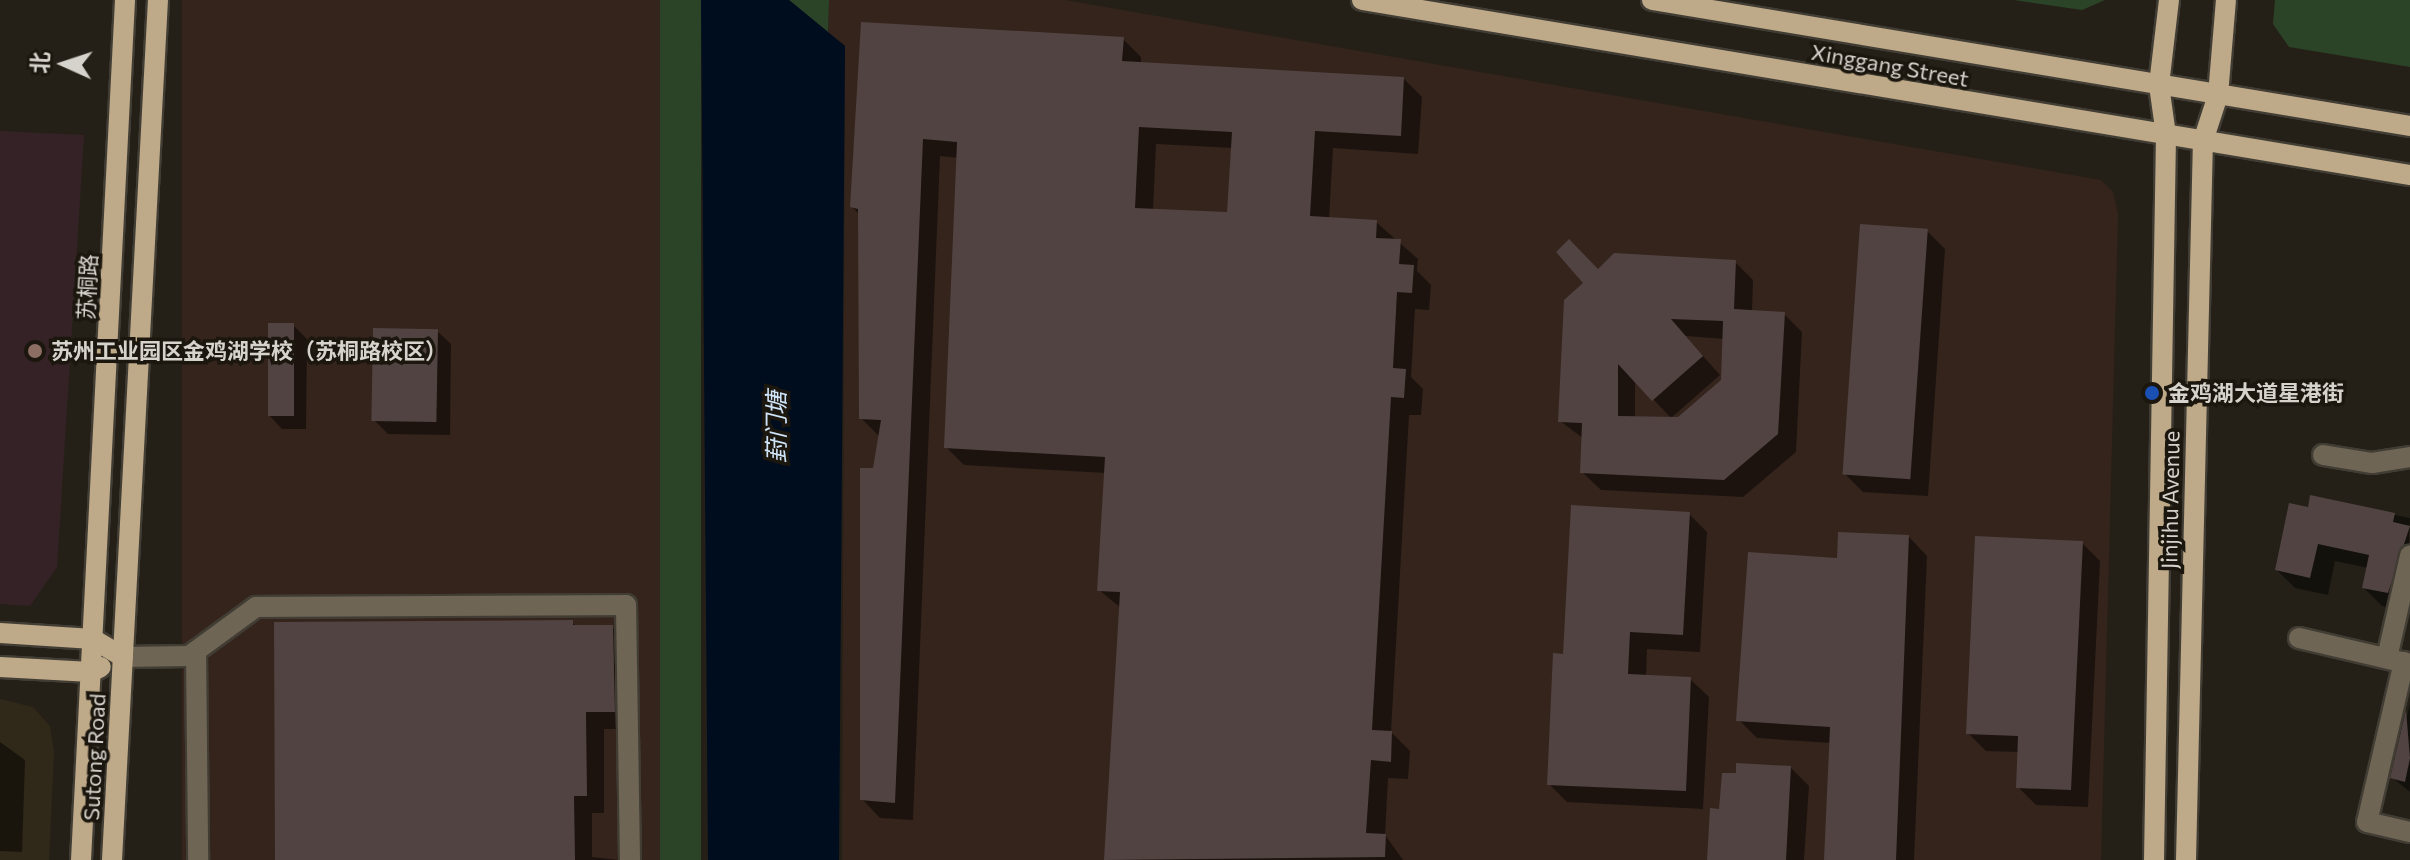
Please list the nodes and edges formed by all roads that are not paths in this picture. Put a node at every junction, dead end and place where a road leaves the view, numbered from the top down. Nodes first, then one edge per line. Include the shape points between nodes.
1 (125, 0) edge
2 (158, 0) edge
3 (1362, 0) edge
4 (1652, 0) edge
5 (2169, 0) edge
6 (2226, 0) edge
7 (2159, 85) junction
8 (2218, 95) junction
9 (2410, 126) edge
10 (2166, 135) junction
11 (2203, 141) junction
12 (2410, 175) edge
13 (110, 324) junction
14 (141, 326) junction
15 (2323, 455) dead end
16 (2410, 457) edge
17 (2410, 556) edge
18 (0, 633) edge
19 (2299, 638) dead end
20 (93, 639) junction
21 (196, 652) junction
22 (123, 657) junction
23 (2400, 662) edge
24 (0, 667) edge
25 (91, 672) junction
26 (2410, 832) edge
27 (81, 860) edge
28 (112, 860) edge
29 (198, 860) edge
30 (630, 860) edge
31 (2154, 860) edge
32 (2186, 860) edge

1 - 13 main road, 苏桐路
2 - 14 main road
3 - 10 main road, Xinggang Street
4 - 7 main road, Xinggang Street
5 - 7 main road, Jinjihu Avenue
6 - 8 main road, Jinjihu Avenue
7 - 8 main road, Xinggang Street
7 - 10 main road, Jinjihu Avenue
8 - 9 main road, Xinggang Street
8 - 11 main road, Jinjihu Avenue
10 - 11 main road, Xinggang Street
10 - 31 main road, Jinjihu Avenue
11 - 12 main road, Xinggang Street
11 - 32 main road, Jinjihu Avenue
13 - 14 main road
13 - 20 main road, 苏桐路
14 - 22 main road
15 - 16 street via 2372,463
17 - 23 street
18 - 20 main road
19 - 23 street
20 - 22 main road
20 - 25 main road, 苏桐路
21 - 22 street
21 - 29 street
21 - 30 street via 256,607 626,605
22 - 25 main road
22 - 28 main road, Sutong Road
23 - 26 street via 2367,822
24 - 25 main road
25 - 27 main road, Sutong Road

